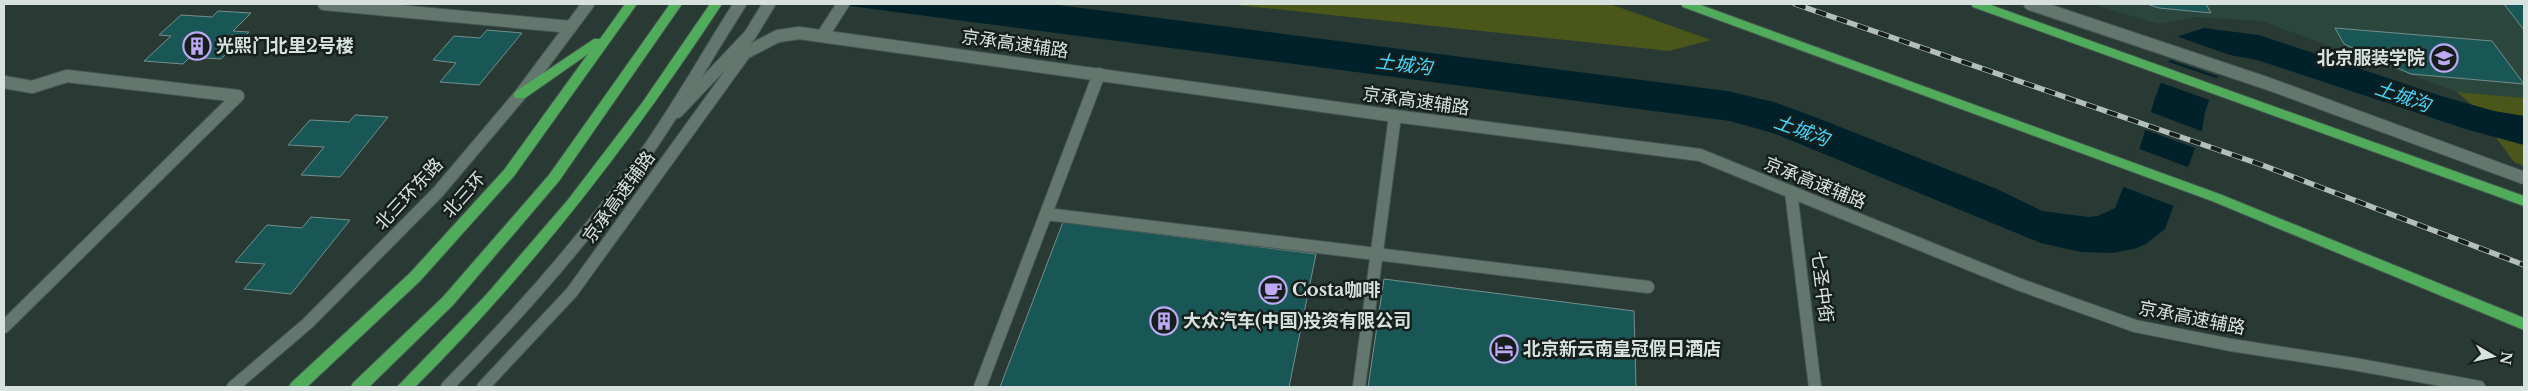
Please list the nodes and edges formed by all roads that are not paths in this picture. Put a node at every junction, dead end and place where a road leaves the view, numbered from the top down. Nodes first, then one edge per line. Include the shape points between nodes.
1 (324, 4) edge
2 (631, 4) edge
3 (676, 4) edge
4 (716, 4) edge
5 (740, 4) edge
6 (769, 4) edge
7 (843, 4) edge
8 (1687, 4) edge
9 (1977, 4) edge
10 (2030, 4) edge
11 (584, 8) edge
12 (571, 26) junction
13 (823, 35) junction
14 (607, 36) junction
15 (1100, 74) junction
16 (4, 82) edge
17 (520, 95) junction
18 (1395, 116) junction
19 (668, 121) junction
20 (2082, 147) joint
21 (2524, 178) edge
22 (1791, 192) junction
23 (2217, 198) joint
24 (2524, 201) edge
25 (1046, 214) junction
26 (1376, 255) junction
27 (1648, 287) dead end
28 (2524, 324) edge
29 (4, 327) edge
30 (233, 387) edge
31 (297, 387) edge
32 (359, 387) edge
33 (405, 387) edge
34 (448, 387) edge
35 (483, 387) edge
36 (980, 387) edge
37 (1359, 387) edge
38 (1815, 387) edge
39 (2479, 387) edge

1 - 12 street
2 - 14 highway, 北三环
3 - 32 highway via 554,178 448,302
4 - 33 highway via 684,54 582,194 448,346
5 - 19 street
6 - 19 street via 750,35
7 - 13 street
8 - 20 highway
9 - 24 highway
10 - 21 street via 2269,84
11 - 12 street, 北三环东路
12 - 17 street, 北三环东路
13 - 15 street, 京承高速辅路
13 - 35 street, 京承高速辅路 via 799,33 778,36 745,53 572,292
14 - 17 highway
14 - 31 highway, 北三环 via 509,173 415,277
15 - 18 street, 京承高速辅路
15 - 25 street
16 - 29 street via 32,87 67,76 238,96
17 - 30 street, 北三环东路 via 432,199 308,323
18 - 22 street, 京承高速辅路 via 1700,155
18 - 26 street
19 - 34 street via 599,218 497,337
20 - 23 highway
22 - 38 street, 七圣中街
22 - 39 street, 京承高速辅路 via 2018,284 2135,326
23 - 28 highway
25 - 26 street
25 - 36 street
26 - 27 street
26 - 37 street

